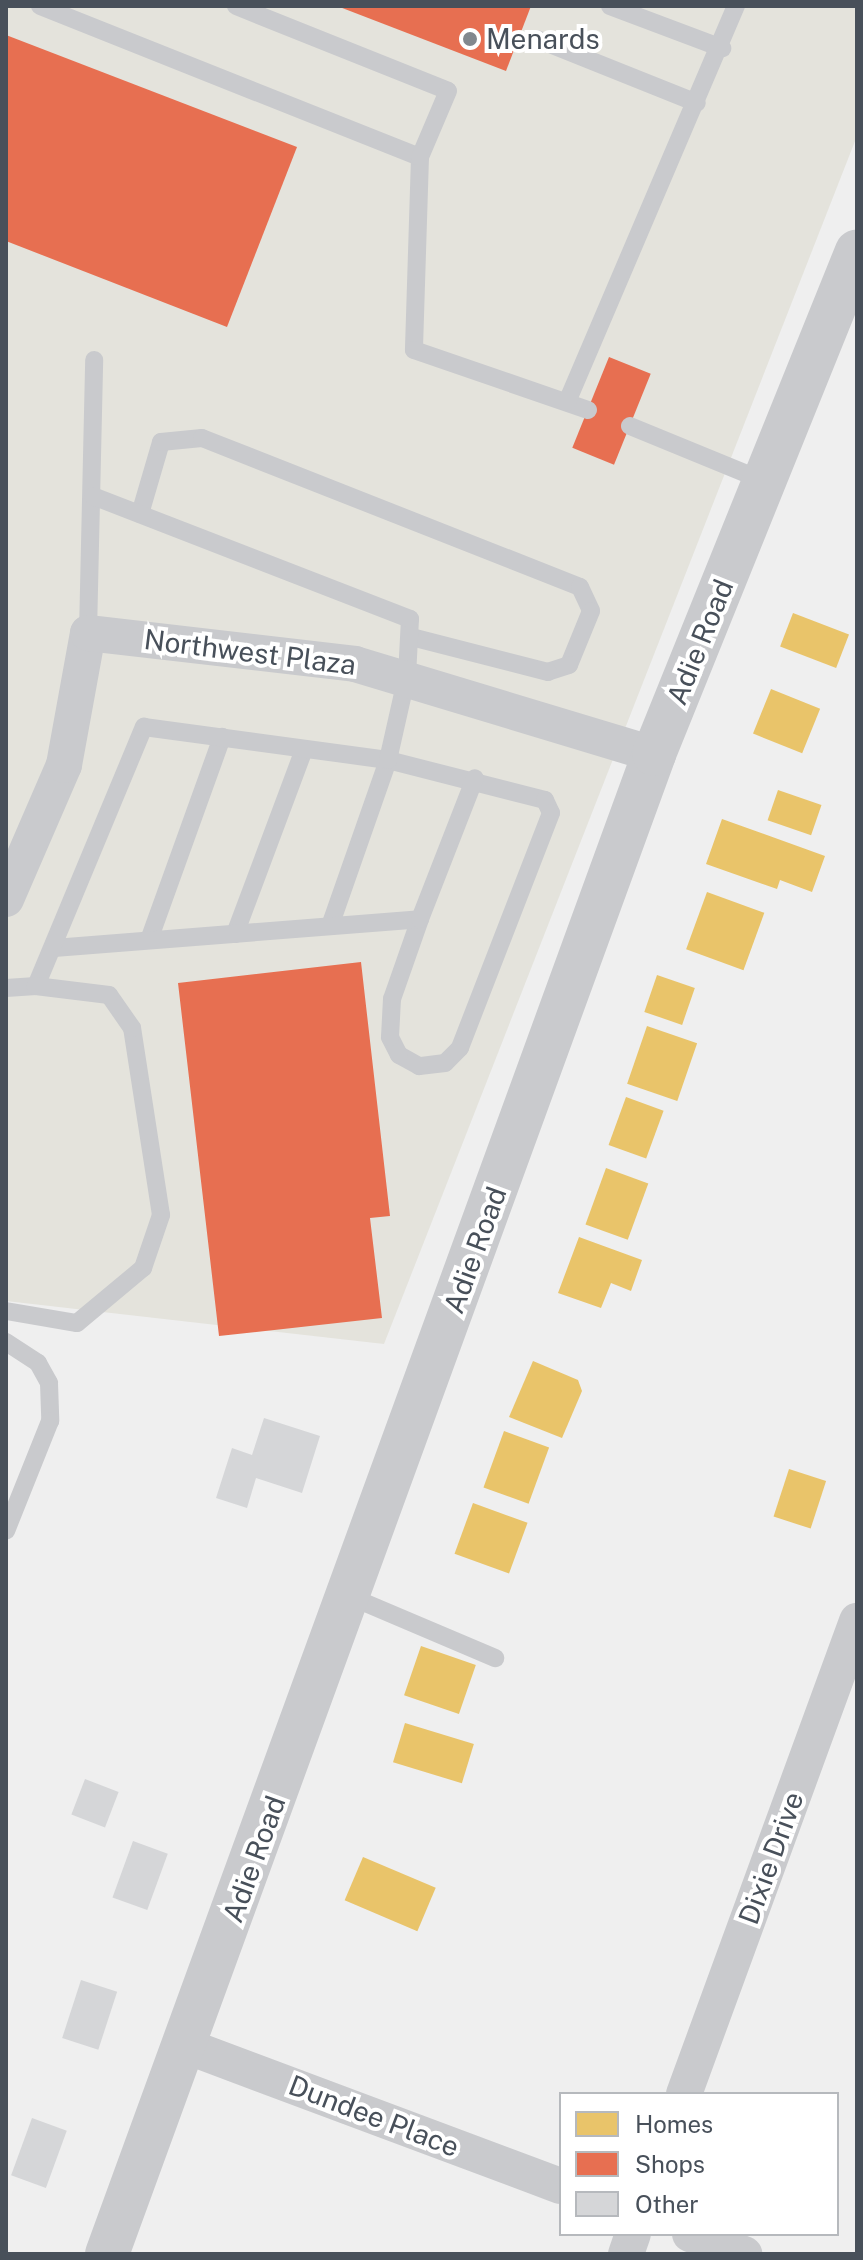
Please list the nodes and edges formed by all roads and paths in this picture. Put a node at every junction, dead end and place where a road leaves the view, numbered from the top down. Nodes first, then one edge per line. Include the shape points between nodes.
1 (40, 6) edge
2 (236, 6) edge
3 (610, 6) edge
4 (736, 6) edge
5 (537, 39) dead end
6 (722, 48) junction
7 (697, 103) junction
8 (420, 157) junction
9 (857, 251) edge
10 (94, 360) dead end
11 (567, 402) junction
12 (588, 410) dead end
13 (630, 426) dead end
14 (765, 481) junction
15 (93, 496) junction
16 (140, 514) junction
17 (88, 633) junction
18 (412, 637) junction
19 (407, 676) junction
20 (222, 737) junction
21 (304, 749) junction
22 (654, 754) junction
23 (388, 760) junction
24 (475, 778) junction
25 (10, 883) edge
26 (420, 919) junction
27 (330, 926) junction
28 (235, 934) junction
29 (149, 940) junction
30 (54, 948) junction
31 (36, 986) junction
32 (6, 988) edge
33 (6, 1311) edge
34 (6, 1342) edge
35 (6, 1531) edge
36 (349, 1596) junction
37 (857, 1621) edge
38 (495, 1658) dead end
39 (186, 2046) junction
40 (685, 2092) edge
41 (559, 2185) edge
42 (695, 2236) edge
43 (107, 2254) edge
44 (744, 2254) edge

1 - 8 lane
2 - 8 lane via 448,91
3 - 6 lane
4 - 6 lane
5 - 7 lane
6 - 7 lane
7 - 11 lane
8 - 11 lane via 414,350
9 - 14 street, Adie Road
10 - 15 lane
11 - 12 lane
13 - 14 lane
14 - 22 street, Adie Road
15 - 16 lane
15 - 17 lane
16 - 18 lane via 410,619
16 - 18 lane via 161,442 202,438 580,587 591,611 569,665 548,672
17 - 19 street, Northwest Plaza via 308,655
17 - 25 street via 64,765
18 - 19 lane
19 - 22 street, Northwest Plaza
19 - 23 lane
20 - 21 lane
20 - 29 lane
20 - 30 lane via 144,727
21 - 23 lane
21 - 28 lane
22 - 36 street, Adie Road
23 - 24 lane
23 - 27 lane
24 - 26 lane
24 - 26 lane via 545,800 551,813 460,1048 445,1063 419,1066 399,1055 390,1037 392,999
26 - 27 lane
27 - 28 lane
28 - 29 lane
29 - 30 lane
30 - 31 lane
31 - 32 lane
31 - 33 lane via 109,995 132,1028 161,1215 143,1268 77,1323
34 - 35 lane via 38,1363 49,1383 50,1421
36 - 38 lane
36 - 39 street, Adie Road
37 - 40 street, Dixie Drive
39 - 41 street, Dundee Place
39 - 43 street, Adie Road
42 - 44 street

